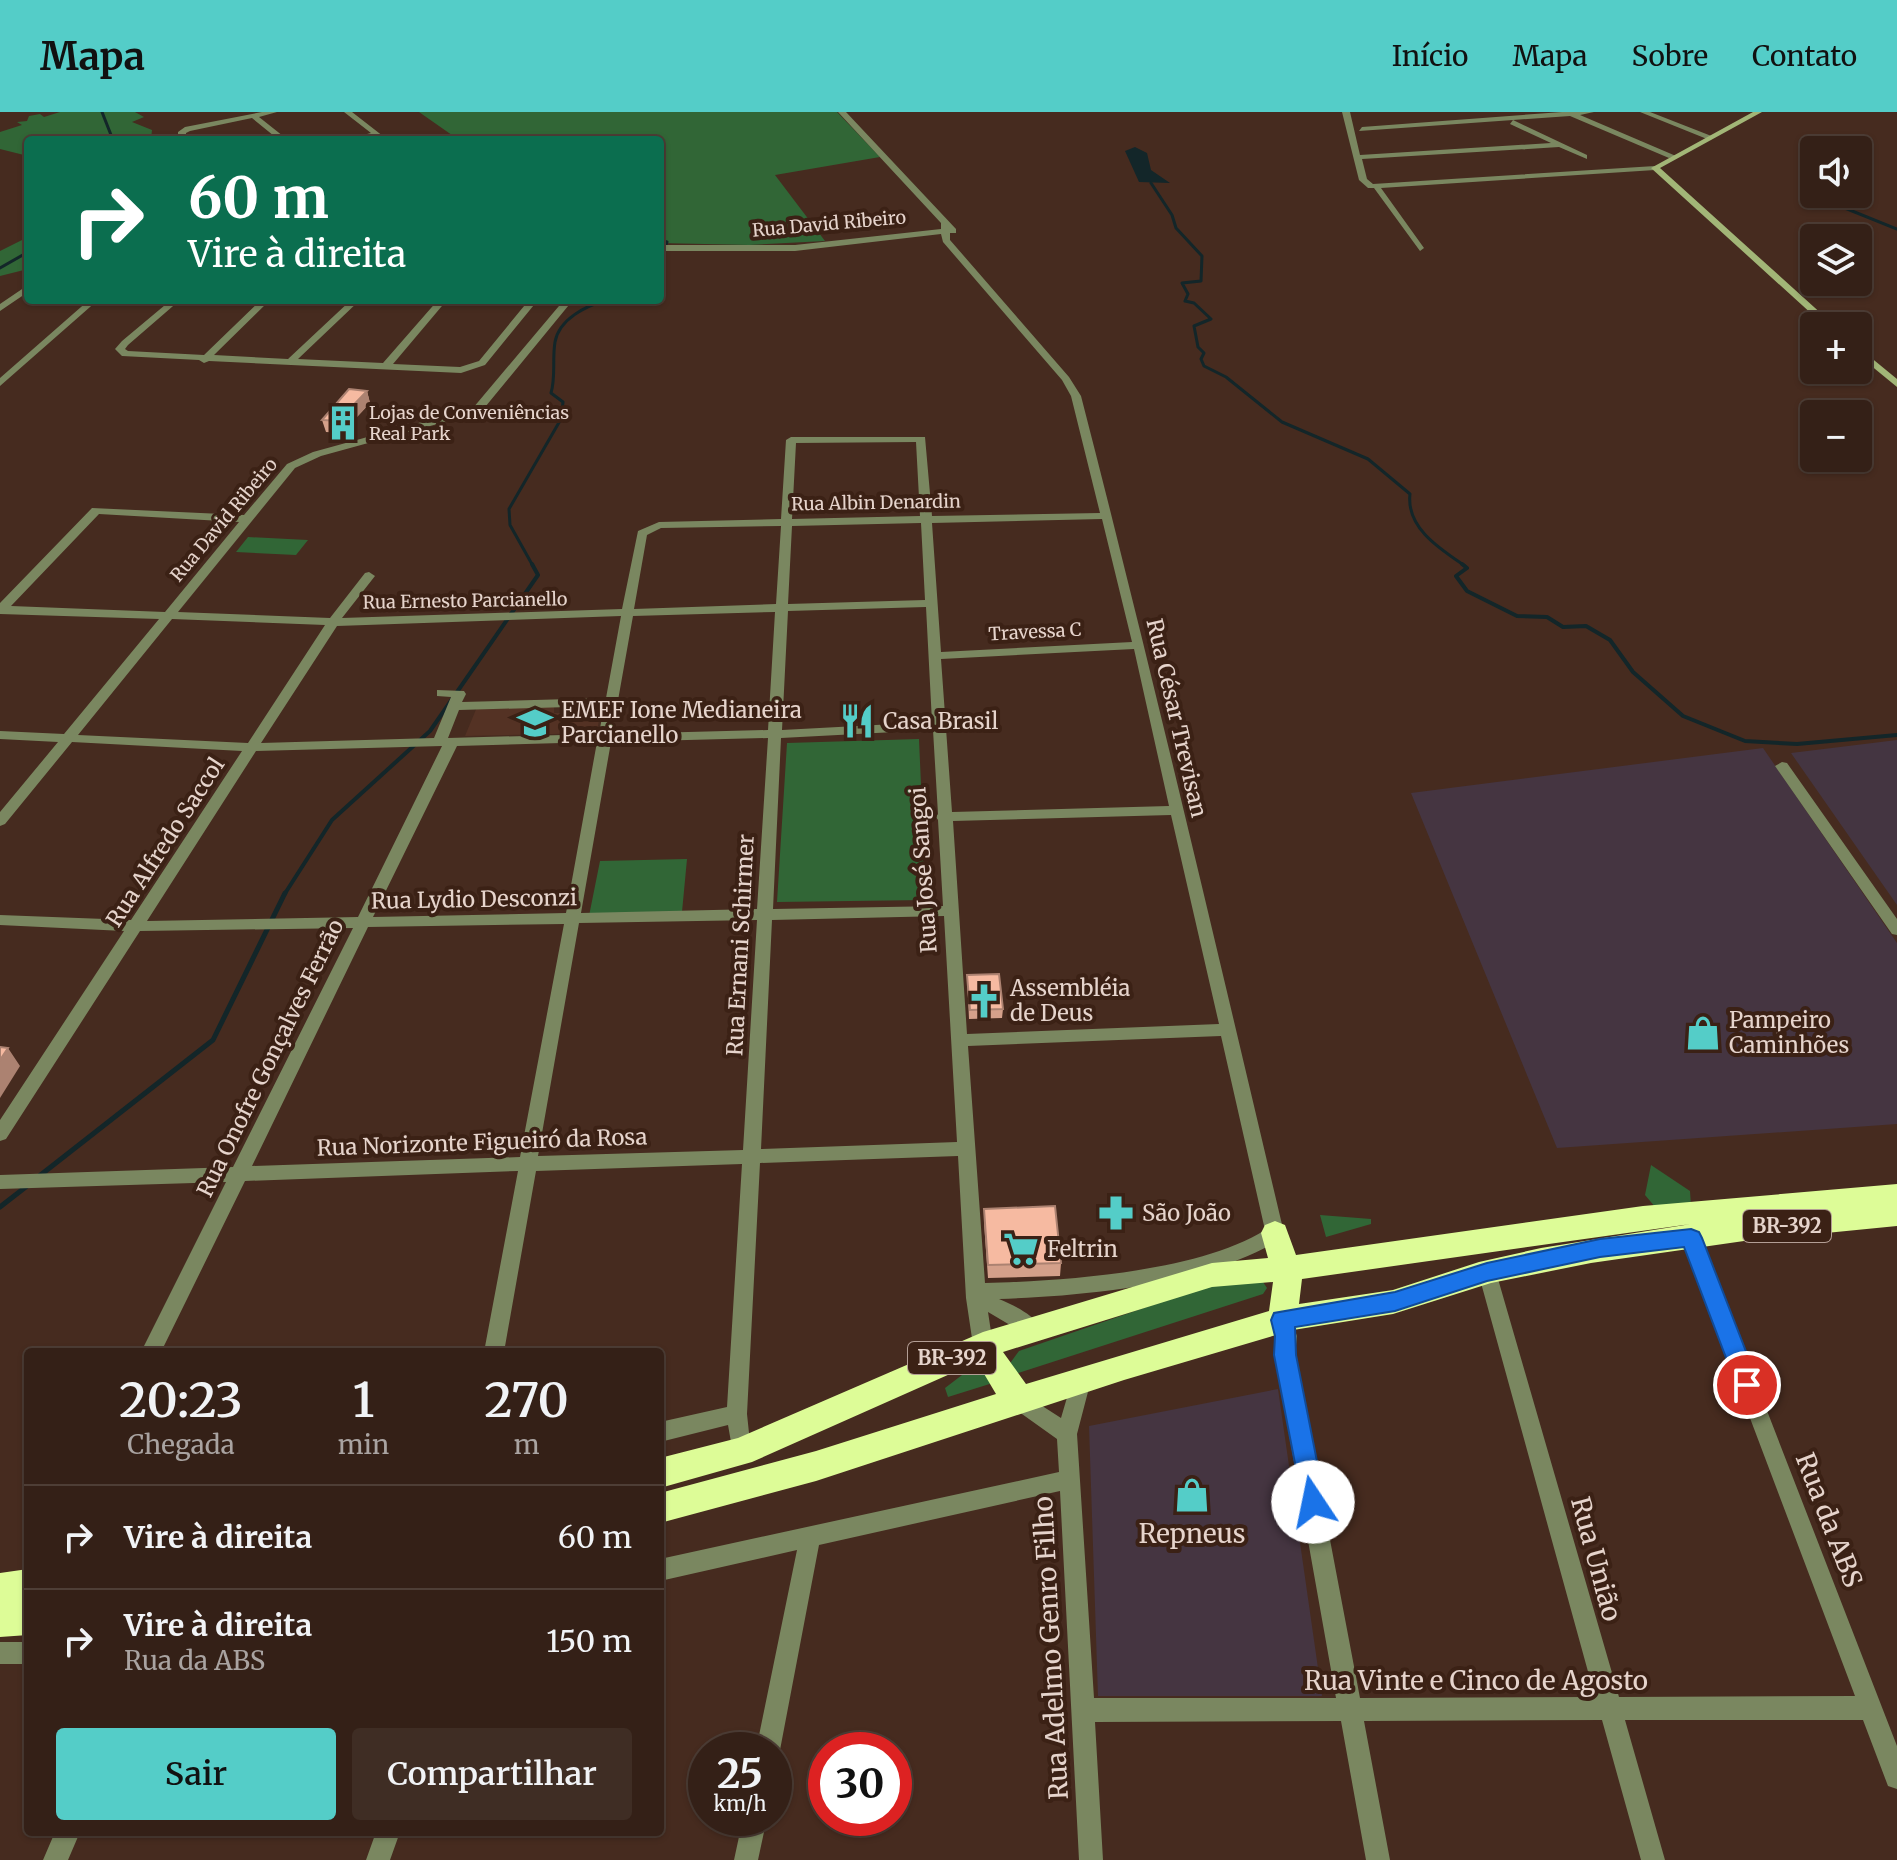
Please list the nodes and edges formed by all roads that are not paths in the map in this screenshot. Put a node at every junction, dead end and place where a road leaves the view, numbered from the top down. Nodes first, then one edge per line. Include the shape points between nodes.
1 (273, 112) edge
2 (348, 112) edge
3 (842, 112) edge
4 (1346, 112) edge
5 (1492, 112) edge
6 (1590, 112) edge
7 (1644, 112) edge
8 (1758, 112) edge
9 (1570, 113) edge
10 (254, 116) junction
11 (1510, 121) junction
12 (1362, 129) dead end
13 (182, 136) edge
14 (279, 136) edge
15 (380, 136) edge
16 (1710, 137) junction
17 (1561, 145) junction
18 (1672, 156) junction
19 (1357, 157) junction
20 (1584, 157) dead end
21 (1655, 168) junction
22 (1377, 187) junction
23 (947, 228) junction
24 (664, 248) edge
25 (1420, 248) dead end
26 (24, 291) edge
27 (89, 304) edge
28 (171, 304) edge
29 (262, 304) edge
30 (352, 304) edge
31 (440, 304) edge
32 (531, 304) edge
33 (566, 304) edge
34 (0, 308) edge
35 (1814, 312) edge
36 (204, 360) junction
37 (1872, 362) edge
38 (289, 363) junction
39 (385, 367) junction
40 (0, 383) edge
41 (1897, 384) edge
42 (921, 439) joint
43 (1105, 516) junction
44 (247, 519) junction
45 (925, 520) junction
46 (787, 522) junction
47 (369, 576) dead end
48 (930, 603) junction
49 (1, 609) edge
50 (782, 609) junction
51 (628, 615) junction
52 (167, 616) junction
53 (333, 622) junction
54 (1139, 645) junction
55 (933, 656) junction
56 (442, 693) dead end
57 (612, 702) junction
58 (454, 706) junction
59 (938, 726) junction
60 (775, 734) junction
61 (0, 735) edge
62 (68, 738) junction
63 (606, 738) junction
64 (446, 742) junction
65 (252, 747) junction
66 (1782, 766) dead end
67 (1178, 810) junction
68 (943, 817) junction
69 (0, 821) edge
70 (949, 911) junction
71 (764, 913) junction
72 (574, 919) junction
73 (0, 920) edge
74 (361, 924) junction
75 (137, 926) junction
76 (1897, 930) edge
77 (1230, 1030) junction
78 (958, 1040) junction
79 (0, 1134) edge
80 (966, 1149) junction
81 (750, 1157) junction
82 (526, 1165) junction
83 (236, 1176) junction
84 (0, 1182) edge
85 (1897, 1195) edge
86 (1897, 1215) edge
87 (1691, 1238) junction
88 (1254, 1270) junction
89 (1487, 1272) junction
90 (1278, 1282) junction
91 (976, 1295) junction
92 (1032, 1329) junction
93 (983, 1345) junction
94 (153, 1348) edge
95 (495, 1348) edge
96 (1090, 1377) junction
97 (1022, 1402) junction
98 (737, 1414) junction
99 (664, 1431) edge
100 (1067, 1434) junction
101 (741, 1452) junction
102 (664, 1472) edge
103 (1070, 1479) junction
104 (664, 1507) edge
105 (810, 1537) junction
106 (664, 1569) edge
107 (24, 1587) edge
108 (0, 1590) edge
109 (24, 1618) edge
110 (0, 1620) edge
111 (0, 1653) edge
112 (24, 1653) edge
113 (1870, 1708) junction
114 (1352, 1709) junction
115 (1608, 1709) junction
116 (1082, 1710) junction
117 (772, 1732) edge
118 (1897, 1777) edge
119 (66, 1836) edge
120 (387, 1836) edge
121 (751, 1836) edge
122 (55, 1860) edge
123 (378, 1860) edge
124 (746, 1860) edge
125 (1091, 1860) edge
126 (1378, 1860) edge
127 (1653, 1860) edge

1 - 10 street
2 - 15 street
3 - 23 street, Rua César Trevisan
4 - 19 street
5 - 11 street
6 - 9 street
7 - 16 street
8 - 16 street
9 - 11 street
9 - 18 street
10 - 13 street via 188,129
10 - 14 street
11 - 12 street
11 - 17 street
16 - 18 street
17 - 19 street
17 - 20 street
18 - 21 street
19 - 22 street via 1363,180
21 - 22 street
21 - 35 street
22 - 25 street
23 - 24 street, Rua David Ribeiro via 795,248
23 - 43 street, Rua César Trevisan via 946,240 1070,384
26 - 34 street
27 - 40 street
28 - 36 street via 120,349 125,354
29 - 36 street
30 - 38 street
31 - 39 street
32 - 39 street via 472,369
33 - 44 street, Rua David Ribeiro via 477,410 304,459 291,466
36 - 38 street
37 - 41 street
38 - 39 street
42 - 45 street, Rua José Sangoi
42 - 46 street, Rua Ernani Schirmer via 791,440
43 - 45 street, Rua Albin Denardin
43 - 54 street, Rua César Trevisan
44 - 49 street via 96,510
44 - 52 street, Rua David Ribeiro
45 - 46 street, Rua Albin Denardin
45 - 48 street, Rua José Sangoi
46 - 50 street, Rua Ernani Schirmer
46 - 51 street, Rua Albin Denardin via 648,528 642,533
47 - 53 street, Rua Alfredo Saccol
48 - 50 street, Rua Ernesto Parcianello
48 - 55 street, Rua José Sangoi
49 - 52 street, Rua Ernesto Parcianello
50 - 51 street, Rua Ernesto Parcianello
50 - 60 street, Rua Ernani Schirmer
51 - 53 street, Rua Ernesto Parcianello
51 - 57 street
52 - 53 street, Rua Ernesto Parcianello
52 - 62 street, Rua David Ribeiro
53 - 65 street, Rua Alfredo Saccol
54 - 55 street, Travessa C
54 - 67 street, Rua César Trevisan
55 - 59 street, Rua José Sangoi
56 - 58 street via 459,694
57 - 58 street
57 - 63 street
58 - 64 street, Rua Onofre Gonçalves Ferrão
59 - 60 street
59 - 68 street, Rua José Sangoi
60 - 63 street
60 - 71 street, Rua Ernani Schirmer
61 - 62 street
62 - 65 street
62 - 69 street, Rua David Ribeiro
63 - 64 street
63 - 72 street
64 - 65 street
64 - 74 street, Rua Onofre Gonçalves Ferrão
65 - 75 street, Rua Alfredo Saccol
66 - 76 street
67 - 68 street
67 - 77 street, Rua César Trevisan
68 - 70 street, Rua José Sangoi
70 - 71 street, Rua Lydio Desconzi
70 - 78 street, Rua José Sangoi
71 - 72 street, Rua Lydio Desconzi
71 - 81 street, Rua Ernani Schirmer
72 - 74 street, Rua Lydio Desconzi
72 - 82 street
73 - 75 street, Rua Lydio Desconzi
74 - 75 street, Rua Lydio Desconzi
74 - 83 street, Rua Onofre Gonçalves Ferrão
75 - 79 street, Rua Alfredo Saccol
77 - 78 street
77 - 90 street, Rua César Trevisan
78 - 80 street, Rua José Sangoi
80 - 81 street, Rua Norizonte Figueiró da Rosa
80 - 91 street, Rua José Sangoi
81 - 82 street, Rua Norizonte Figueiró da Rosa
81 - 98 street, Rua Ernani Schirmer
82 - 83 street, Rua Norizonte Figueiró da Rosa
82 - 95 street
83 - 84 street, Rua Norizonte Figueiró da Rosa
83 - 94 street, Rua Onofre Gonçalves Ferrão
85 - 90 highway, BR-392 / BR-392 via 1643,1217 1324,1262
86 - 87 highway, BR-392
87 - 89 highway, BR-392 via 1600,1248
87 - 113 street, Rua da ABS
88 - 90 highway
88 - 90 highway
88 - 92 highway, BR-392 via 1147,1292
89 - 90 highway, BR-392 via 1395,1302
89 - 115 street, Rua União
90 - 91 street via 1254,1248 1157,1275 1077,1289
90 - 96 highway, BR-392
90 - 114 street via 1285,1355
91 - 92 street
91 - 93 street, Rua José Sangoi
92 - 93 highway, BR-392
93 - 97 highway, BR-392
93 - 101 highway, BR-392
96 - 97 highway, BR-392
96 - 100 street, Rua Adelmo Genro Filho via 1080,1383
97 - 100 street
97 - 104 highway, BR-392 via 737,1491
98 - 99 street
98 - 101 street, Rua Ernani Schirmer
100 - 103 street, Rua Adelmo Genro Filho
101 - 102 highway, BR-392
103 - 105 street
103 - 116 street, Rua Adelmo Genro Filho
105 - 106 street
105 - 117 street
107 - 108 highway
109 - 110 highway
111 - 112 street
113 - 115 street, Rua Vinte e Cinco de Agosto
113 - 118 street, Rua da ABS
114 - 115 street, Rua Vinte e Cinco de Agosto
114 - 116 street, Rua Vinte e Cinco de Agosto
114 - 126 street
115 - 127 street, Rua União
116 - 125 street, Rua Adelmo Genro Filho
119 - 122 street
120 - 123 street
121 - 124 street

